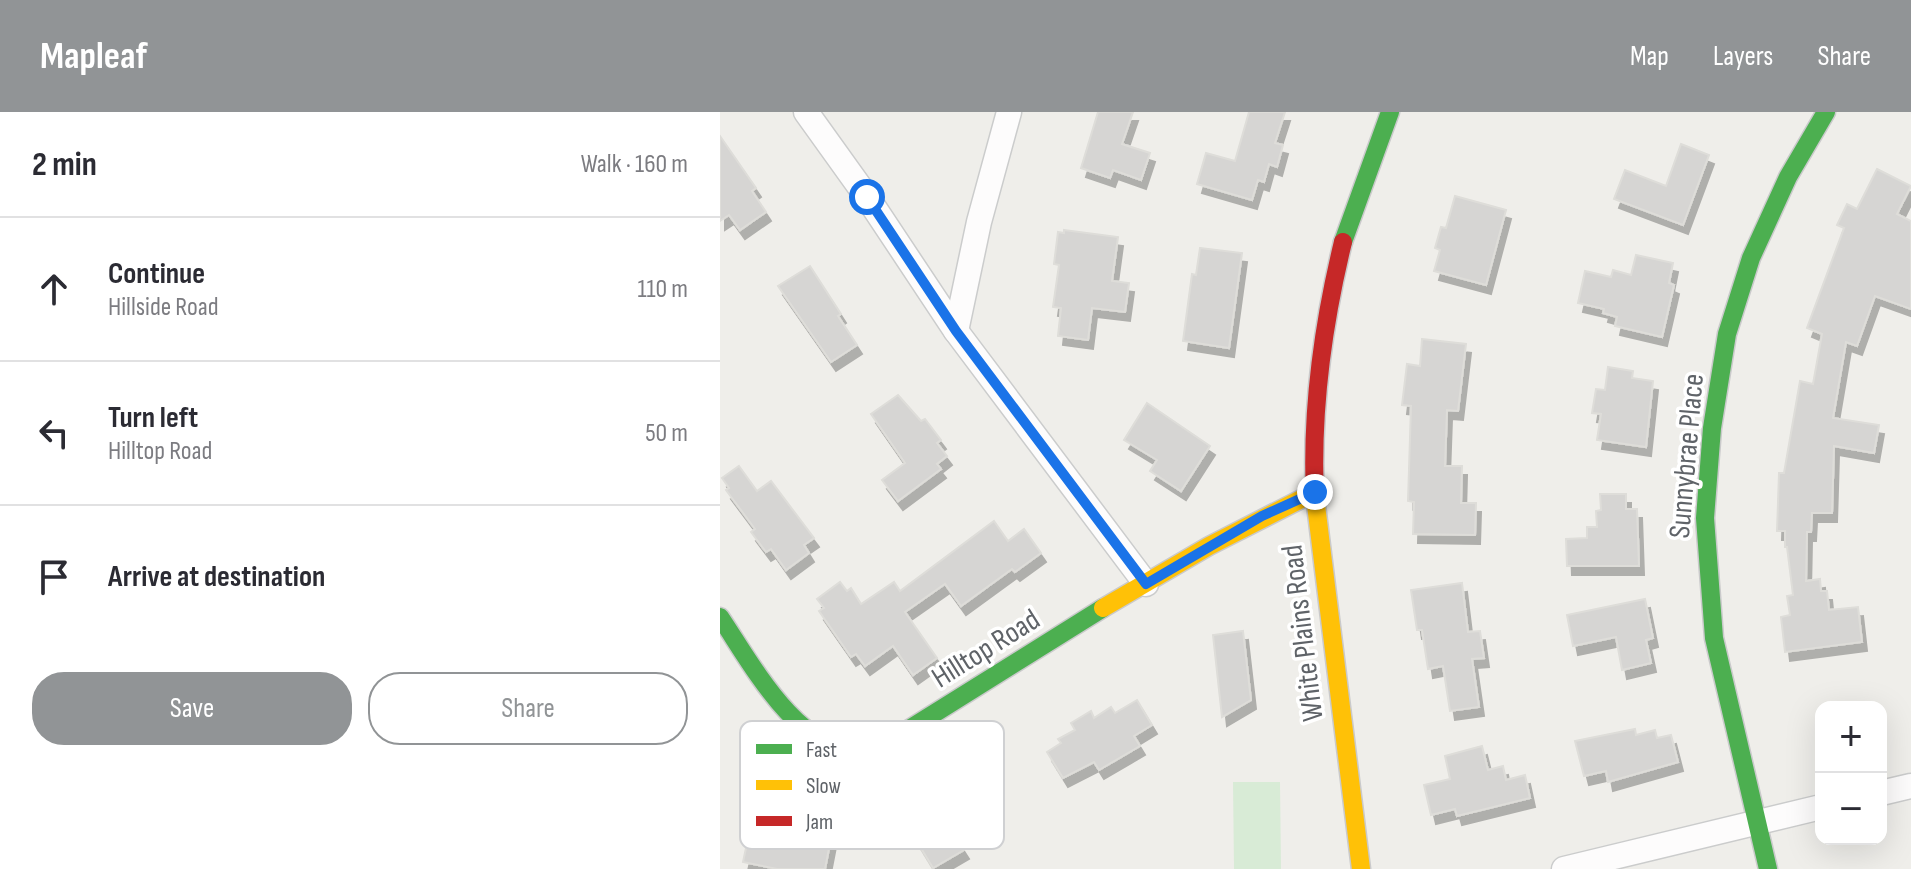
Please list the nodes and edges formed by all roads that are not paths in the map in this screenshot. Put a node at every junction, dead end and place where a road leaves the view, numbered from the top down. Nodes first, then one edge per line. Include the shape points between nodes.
1 (806, 112) edge
2 (1009, 112) edge
3 (1390, 112) edge
4 (1826, 112) edge
5 (956, 331) junction
6 (1315, 492) junction
7 (1146, 584) junction
8 (720, 617) edge
9 (799, 721) edge
10 (923, 721) edge
11 (1911, 786) edge
12 (1887, 792) edge
13 (1815, 808) edge
14 (1757, 822) junction
15 (1361, 869) edge
16 (1564, 869) edge
17 (1768, 869) edge

1 - 5 street
2 - 5 street
3 - 6 street, White Plains Road via 1346,230 1333,284 1317,405
4 - 14 street, Sunnybrae Place via 1788,177 1751,258 1727,334 1712,428 1705,518 1714,638
5 - 7 street
6 - 7 street, Hilltop Road via 1262,516
6 - 15 street, White Plains Road
7 - 10 street, Hilltop Road
8 - 9 street, Hilltop Road
11 - 12 street
13 - 14 street
14 - 16 street
14 - 17 street, Sunnybrae Place

